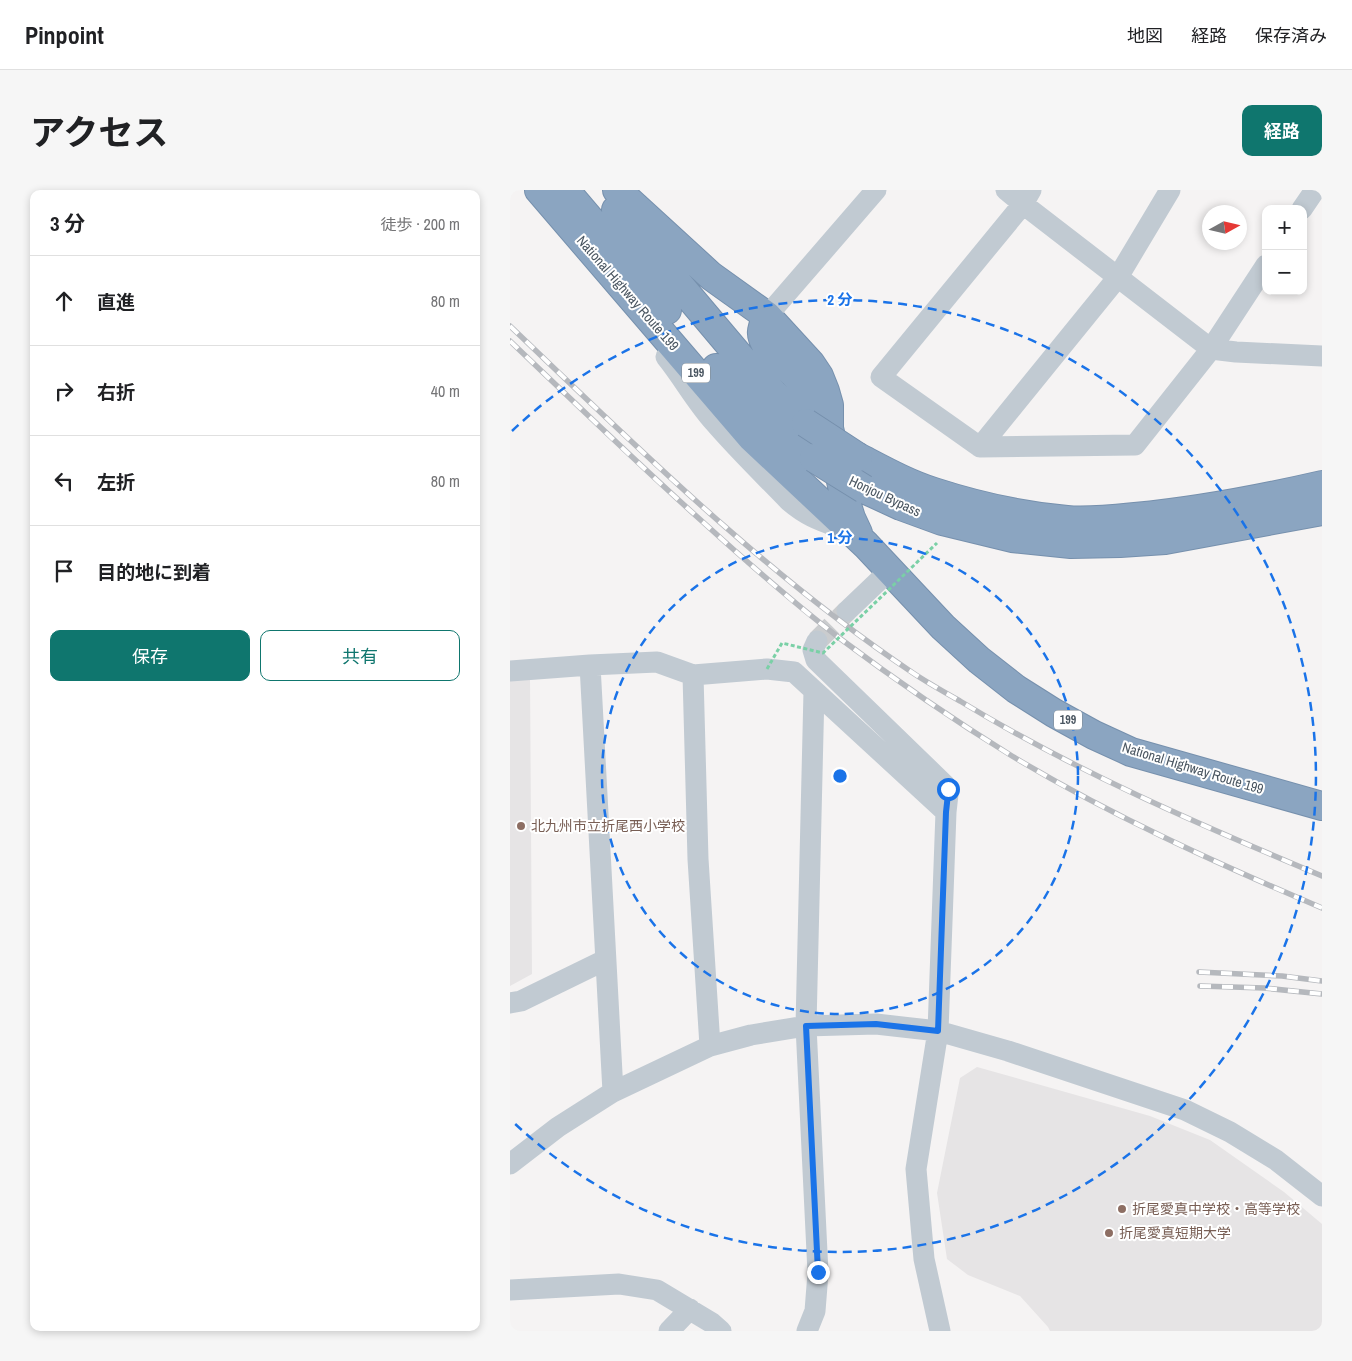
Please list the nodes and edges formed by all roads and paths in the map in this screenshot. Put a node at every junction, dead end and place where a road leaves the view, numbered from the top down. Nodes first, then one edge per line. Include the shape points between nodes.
1 (525, 190) edge
2 (538, 190) edge
3 (565, 190) edge
4 (599, 190) edge
5 (617, 190) edge
6 (876, 190) edge
7 (1006, 190) edge
8 (1170, 190) edge
9 (1314, 190) edge
10 (1027, 197) edge
11 (1305, 205) edge
12 (1262, 271) edge
13 (1118, 277) junction
14 (767, 316) junction
15 (1212, 349) junction
16 (1322, 356) edge
17 (818, 426) junction
18 (980, 447) junction
19 (1322, 485) edge
20 (1322, 511) edge
21 (858, 538) junction
22 (936, 543) dead end
23 (890, 570) junction
24 (847, 611) tunnel mouth
25 (817, 641) dead end
26 (590, 665) junction
27 (767, 669) junction
28 (510, 671) edge
29 (693, 675) junction
30 (814, 691) junction
31 (1322, 806) edge
32 (946, 812) junction
33 (606, 960) junction
34 (510, 1003) edge
35 (806, 1026) junction
36 (938, 1031) junction
37 (710, 1046) junction
38 (613, 1092) junction
39 (510, 1164) edge
40 (1322, 1196) edge
41 (510, 1290) edge
42 (690, 1309) junction
43 (669, 1331) edge
44 (721, 1331) edge
45 (807, 1331) edge
46 (940, 1331) edge

1 - 21 street via 680,374 714,422 789,501 813,518
2 - 21 highway, National Highway Route 199 / 199 via 752,436
3 - 20 highway, Honjou Bypass / 199, bridge via 755,410 814,458 864,489 901,506 942,521 1012,538 1071,544 1165,540
4 - 17 highway, Honjou Bypass via 773,393
5 - 14 highway, National Highway Route 199 / 199 via 711,276
6 - 14 street
7 - 10 street
8 - 13 street
9 - 11 street
10 - 13 street
10 - 18 street via 881,377
12 - 15 street
13 - 15 street
13 - 18 street
14 - 17 highway, National Highway Route 199 / 199 via 819,376 829,405
15 - 16 street
15 - 18 street via 1135,445
17 - 19 highway, Honjou Bypass, bridge via 858,457 933,492 1012,512 1069,520 1162,514 1276,496
17 - 21 highway, National Highway Route 199 / 199
21 - 23 highway, National Highway Route 199 / 199
22 - 27 path, bridge via 823,653 782,643
23 - 24 street
23 - 31 highway, National Highway Route 199 / 199 via 979,660 1016,689 1078,726 1131,752
25 - 32 street via 813,650 816,660 945,785 948,794
26 - 28 street
26 - 29 street via 657,662
26 - 33 street
27 - 29 street
27 - 30 street via 794,672
29 - 37 street via 698,860
30 - 32 street
30 - 35 street
32 - 36 street
33 - 34 street via 521,1001
33 - 38 street
35 - 36 street via 876,1024
35 - 37 street via 750,1035
35 - 45 street via 818,1272 815,1311
36 - 40 street via 1185,1110 1276,1160
36 - 46 street via 916,1170 924,1259
37 - 38 street
38 - 39 street
41 - 42 street via 619,1284 657,1290
42 - 43 street
42 - 44 street

